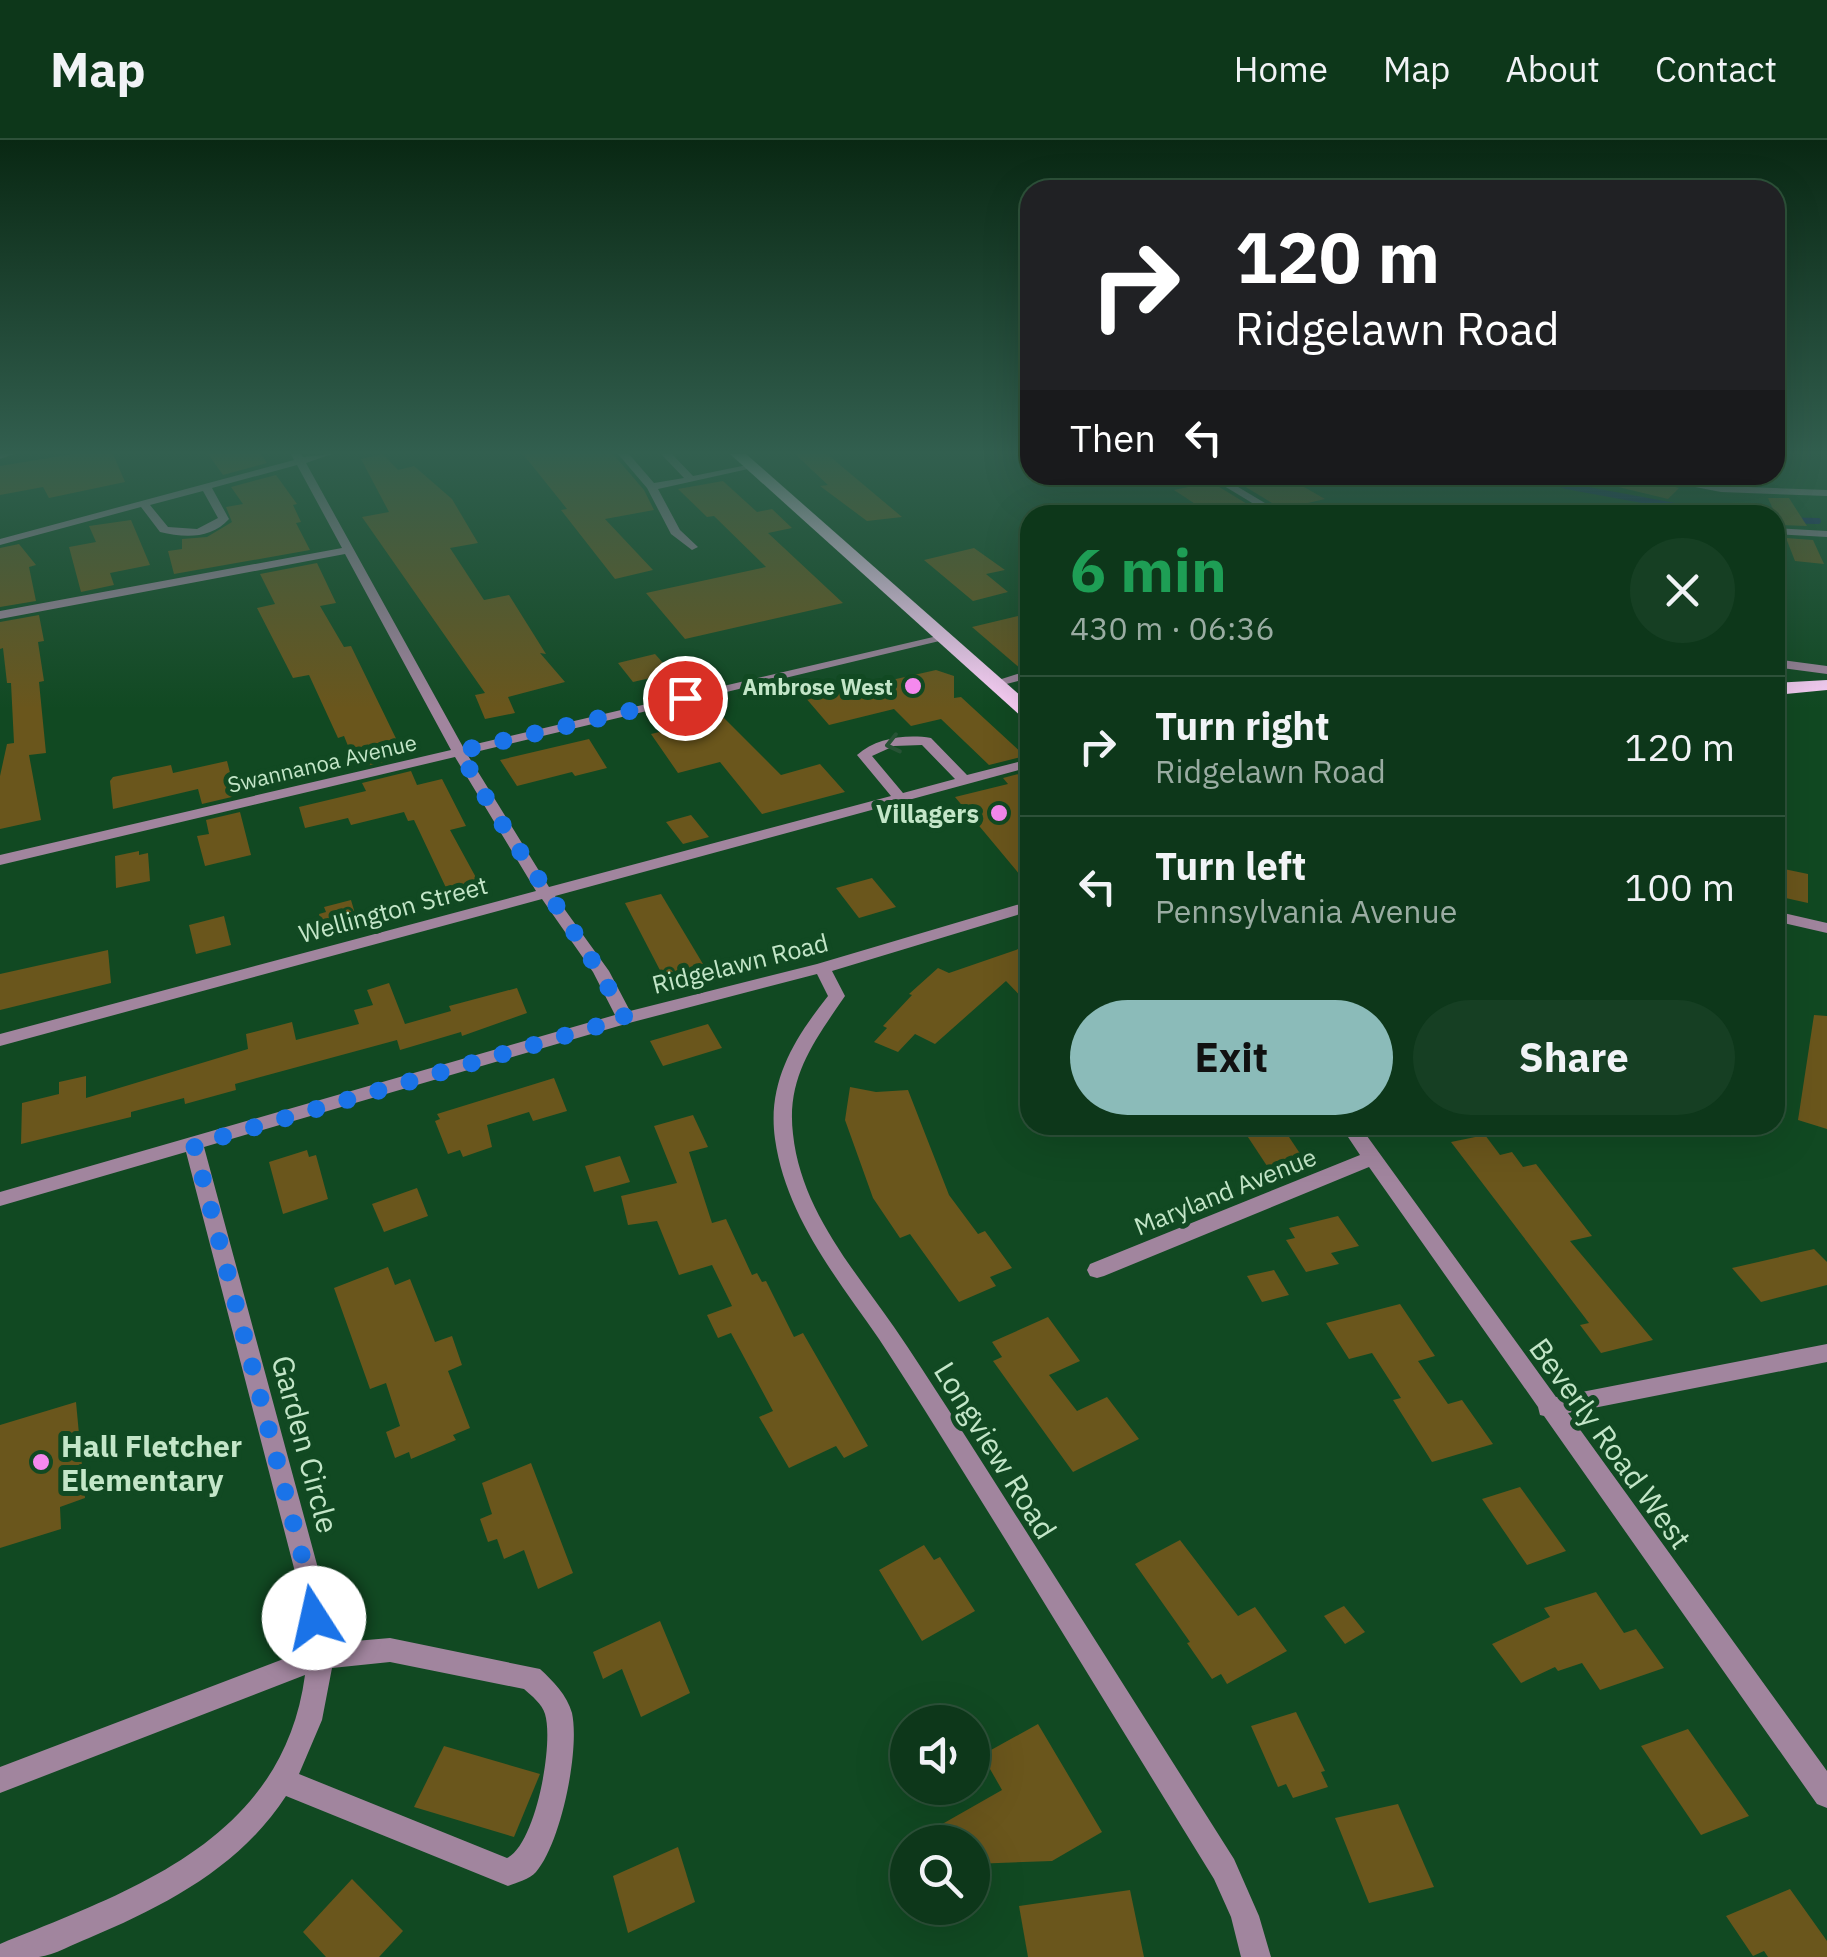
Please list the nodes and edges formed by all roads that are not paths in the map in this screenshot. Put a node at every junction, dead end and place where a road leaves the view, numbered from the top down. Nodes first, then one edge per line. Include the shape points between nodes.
1 (344, 539) edge
2 (682, 539) edge
3 (833, 539) edge
4 (692, 547) dead end
5 (350, 550) junction
6 (0, 615) edge
7 (946, 638) junction
8 (1785, 664) edge
9 (1827, 670) edge
10 (1020, 677) edge
11 (996, 683) junction
12 (1827, 685) edge
13 (1785, 688) edge
14 (1020, 705) edge
15 (460, 751) junction
16 (1020, 766) edge
17 (965, 780) junction
18 (900, 798) junction
19 (0, 860) edge
20 (546, 894) junction
21 (1020, 909) edge
22 (1785, 918) edge
23 (1827, 928) edge
24 (822, 968) junction
25 (625, 1018) junction
26 (0, 1040) edge
27 (1356, 1135) edge
28 (194, 1145) junction
29 (1372, 1158) junction
30 (0, 1200) edge
31 (1096, 1270) dead end
32 (1827, 1353) edge
33 (1548, 1408) junction
34 (320, 1657) junction
35 (0, 1780) edge
36 (282, 1781) junction
37 (1827, 1794) edge
38 (2, 1957) edge
39 (1256, 1957) edge

1 - 5 street
2 - 4 street
3 - 7 main road
5 - 6 street
5 - 15 street
7 - 11 main road
7 - 15 street, Swannanoa Avenue
8 - 9 street
10 - 11 street
11 - 14 main road
12 - 13 main road
15 - 19 street, Swannanoa Avenue
15 - 20 street
16 - 17 street, Wellington Street
17 - 18 street, Wellington Street
17 -> 18 street via 926,741 872,748 864,755
18 - 20 street, Wellington Street
20 - 25 street via 601,971
20 - 26 street, Wellington Street
21 - 24 street, Ridgelawn Road
22 - 23 street
24 - 25 street, Ridgelawn Road
24 - 39 street, Longview Road via 837,996 784,1076 788,1163 808,1213 1224,1869
25 - 28 street, Ridgelawn Road
27 - 29 street, Beverly Road West
28 - 30 street, Ridgelawn Road
28 - 34 street, Garden Circle via 308,1579
29 - 31 street, Maryland Avenue
29 - 33 street, Beverly Road West
32 - 33 street
33 - 37 street, Beverly Road West
34 - 35 street
34 - 36 street, Garden Circle via 313,1710
34 - 36 street via 390,1650 530,1678 559,1714 560,1762 544,1827 525,1864 508,1872
36 - 38 street, Garden Circle via 207,1860 160,1891

